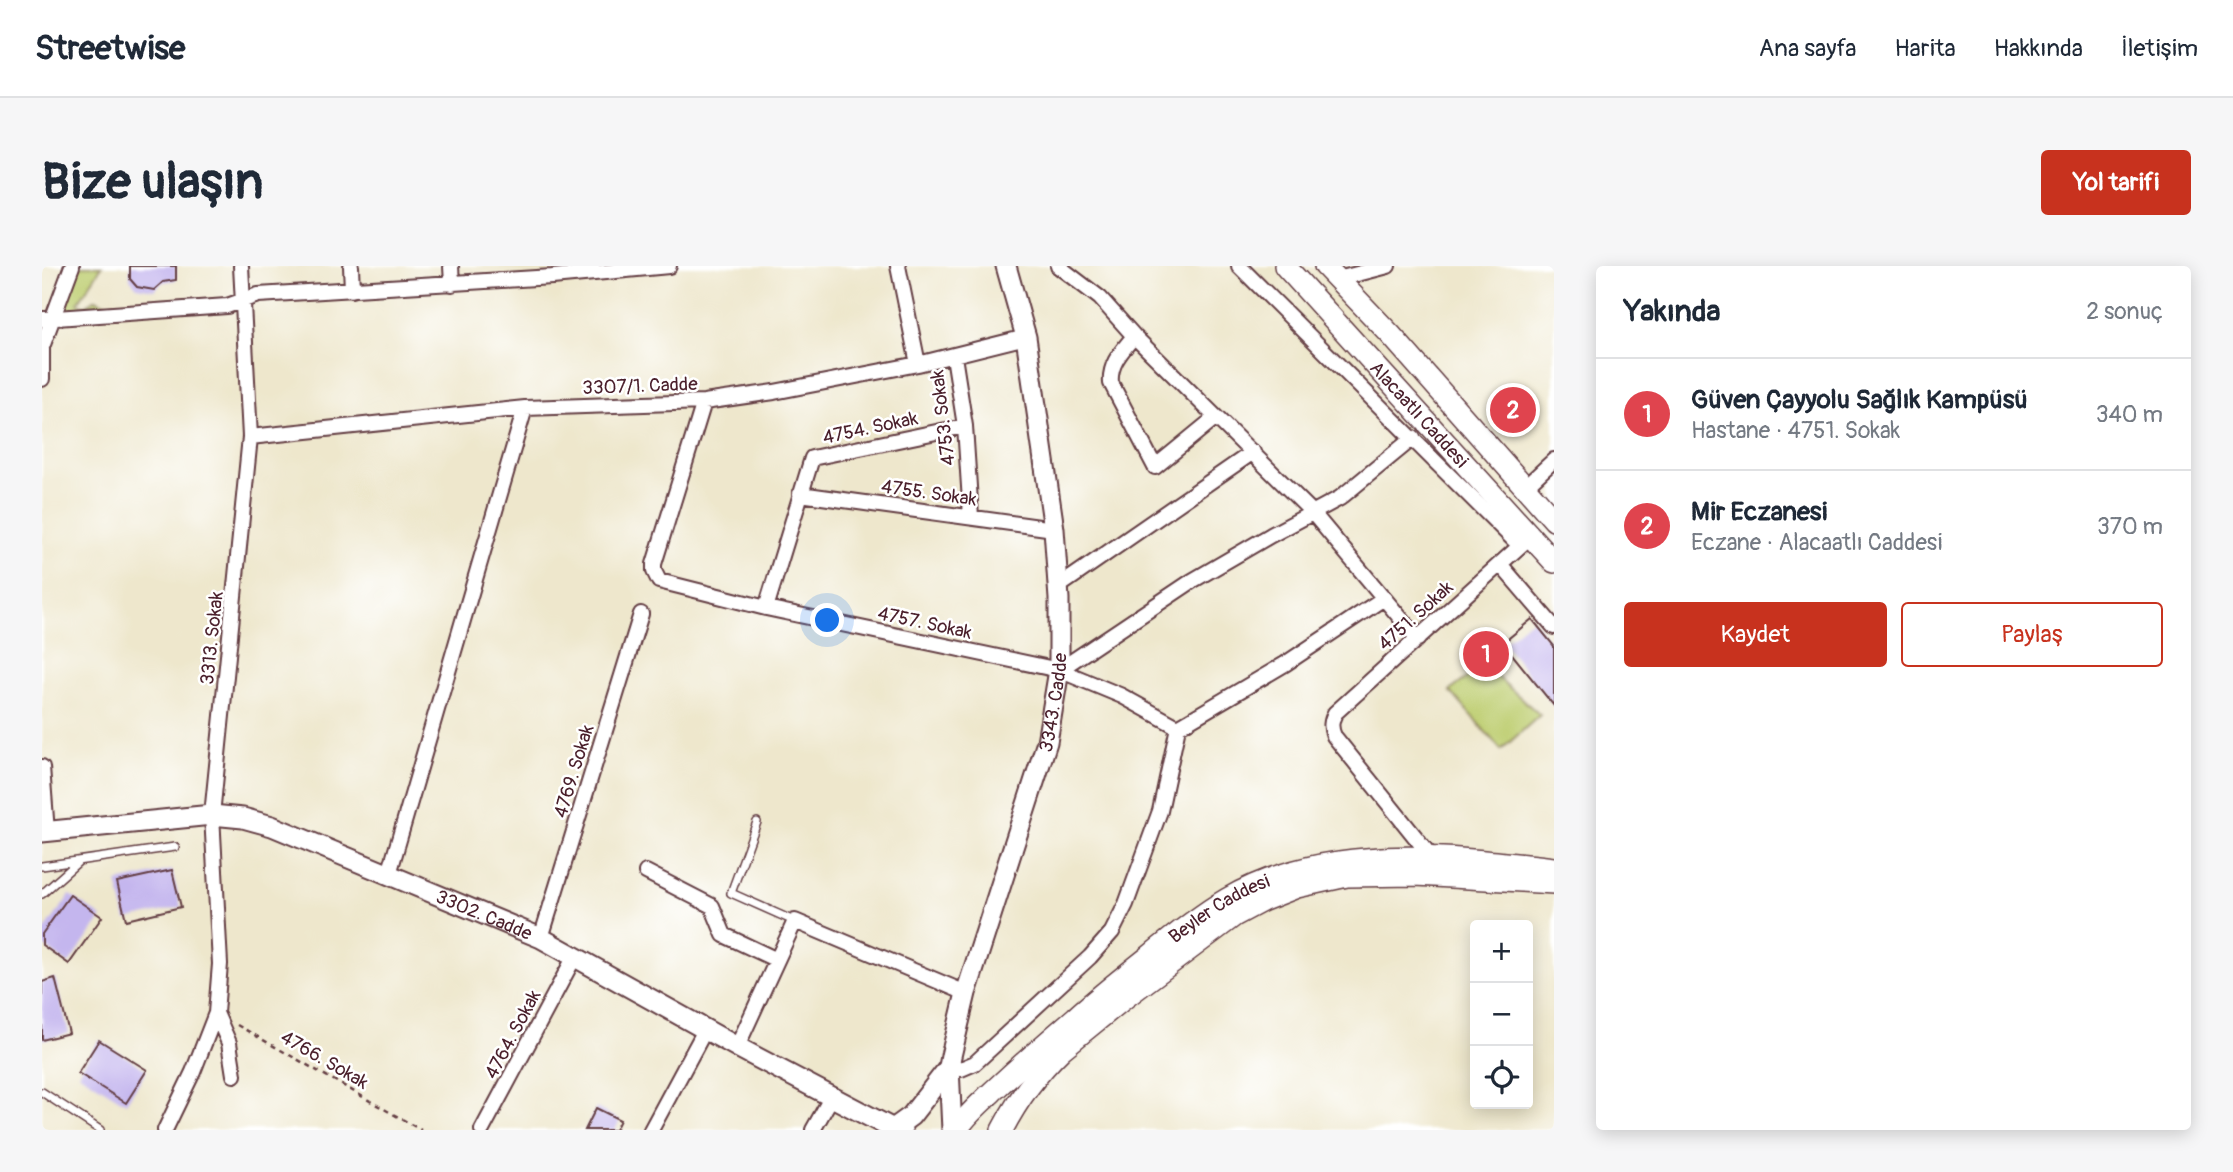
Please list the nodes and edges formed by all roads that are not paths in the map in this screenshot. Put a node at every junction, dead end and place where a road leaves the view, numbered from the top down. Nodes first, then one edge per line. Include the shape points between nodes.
1 (72, 266) edge
2 (241, 266) edge
3 (351, 266) edge
4 (452, 266) edge
5 (668, 266) edge
6 (898, 266) edge
7 (1006, 266) edge
8 (1058, 266) edge
9 (1239, 266) edge
10 (1285, 266) edge
11 (1388, 266) edge
12 (1330, 270) edge
13 (552, 271) edge
14 (452, 284) junction
15 (352, 290) junction
16 (242, 301) junction
17 (47, 319) edge
18 (1134, 335) junction
19 (1026, 337) junction
20 (954, 356) junction
21 (918, 364) junction
22 (42, 379) edge
23 (704, 402) junction
24 (525, 408) junction
25 (1216, 418) junction
26 (965, 426) junction
27 (250, 437) junction
28 (1413, 438) junction
29 (1254, 452) junction
30 (1554, 460) edge
31 (1525, 487) junction
32 (800, 494) junction
33 (1312, 512) junction
34 (971, 517) junction
35 (1554, 520) edge
36 (1054, 530) junction
37 (1526, 541) junction
38 (1554, 562) edge
39 (1500, 564) junction
40 (1058, 587) junction
41 (1384, 598) junction
42 (766, 608) junction
43 (641, 614) dead end
44 (1554, 626) edge
45 (1418, 639) junction
46 (1059, 670) junction
47 (1178, 727) junction
48 (42, 767) edge
49 (212, 815) junction
50 (757, 822) dead end
51 (45, 832) edge
52 (175, 847) dead end
53 (1433, 859) junction
54 (79, 861) junction
55 (42, 866) edge
56 (1554, 867) edge
57 (646, 872) dead end
58 (389, 874) junction
59 (1554, 883) edge
60 (42, 894) edge
61 (795, 922) junction
62 (541, 938) junction
63 (575, 956) junction
64 (777, 960) junction
65 (966, 993) junction
66 (216, 1013) junction
67 (705, 1030) junction
68 (737, 1048) junction
69 (949, 1067) junction
70 (234, 1075) dead end
71 (42, 1092) edge
72 (831, 1098) junction
73 (100, 1130) edge
74 (165, 1130) edge
75 (482, 1130) edge
76 (651, 1130) edge
77 (813, 1130) edge
78 (896, 1130) edge
79 (954, 1130) edge
80 (1002, 1130) edge

1 - 17 street
2 - 16 street, 3313. Sokak
3 - 15 street
4 - 14 street
5 - 13 street
6 - 21 street
7 - 19 street, 3343. Cadde
8 - 18 street via 1100,298
9 - 28 street
10 - 37 main road, Alacaatlı Caddesi
11 - 12 street
12 - 31 main road, Alacaatlı Caddesi
13 - 14 street
14 - 15 street
15 - 16 street via 258,295
16 - 17 street via 227,306
16 - 27 street, 3313. Sokak
17 - 22 street
18 - 25 street
18 - 25 street via 1111,368 1111,383 1155,467
19 - 20 street, 3307/1. Cadde
19 - 36 street, 3343. Cadde
20 - 21 street, 3307/1. Cadde
20 - 26 street, 4753. Sokak
21 - 23 street, 3307/1. Cadde
23 - 24 street, 3307/1. Cadde
23 - 42 street, 4757. Sokak via 654,564 656,577 667,584
24 - 27 street, 3307/1. Cadde
24 - 58 street
25 - 29 street
26 - 32 street, 4754. Sokak via 812,458
26 - 34 street, 4753. Sokak
27 - 49 street, 3313. Sokak
28 - 33 street via 1340,498
28 - 37 street
29 - 33 street
29 - 40 street
30 - 31 street
31 - 35 main road, Alacaatlı Caddesi
32 - 34 street, 4755. Sokak
32 - 42 street, 4754. Sokak
33 - 41 street
33 - 46 street via 1192,581
34 - 36 street, 4755. Sokak
36 - 40 street, 3343. Cadde
37 - 38 main road, Alacaatlı Caddesi
37 - 39 street, 4751. Sokak
39 - 44 street
39 - 45 street, 4751. Sokak
40 - 46 street, 3343. Cadde
41 - 45 street
41 - 47 street
42 - 46 street, 4757. Sokak
43 - 62 street, 4769. Sokak
45 - 53 street, 4751. Sokak via 1335,713 1331,725 1334,736
46 - 47 street, 4757. Sokak via 1122,696
46 - 65 street, 3343. Cadde via 1047,742
47 - 69 street via 1160,811 1112,932 975,1063 961,1069
48 - 51 street
49 - 51 street, 3302. Cadde
49 - 58 street, 3302. Cadde via 272,826
49 - 66 street, 3313. Sokak via 220,953
50 - 61 lane via 731,893
52 - 54 lane
53 - 56 main road, Beyler Caddesi
53 - 79 main road, Beyler Caddesi via 1356,858 1324,863 1291,871 1227,899 1091,1003
54 - 55 lane
54 - 60 lane
57 - 64 street via 712,906 724,935
58 - 62 street, 3302. Cadde
59 - 80 main road, Beyler Caddesi via 1416,874 1347,876 1264,900 1206,936 1062,1049 1028,1087
61 - 64 street
61 - 65 street
62 - 63 street, 3302. Cadde
63 - 67 street, 3302. Cadde
63 - 75 street, 4764. Sokak
64 - 68 street
65 - 69 street, 3343. Cadde
66 - 70 street via 229,1043
66 - 74 street
67 - 68 street, 3302. Cadde
67 - 76 street
68 - 72 street, 3302. Cadde
69 - 78 street
69 - 79 street, 3343. Cadde
71 - 73 lane
72 - 77 street
72 - 78 street, 3302. Cadde

